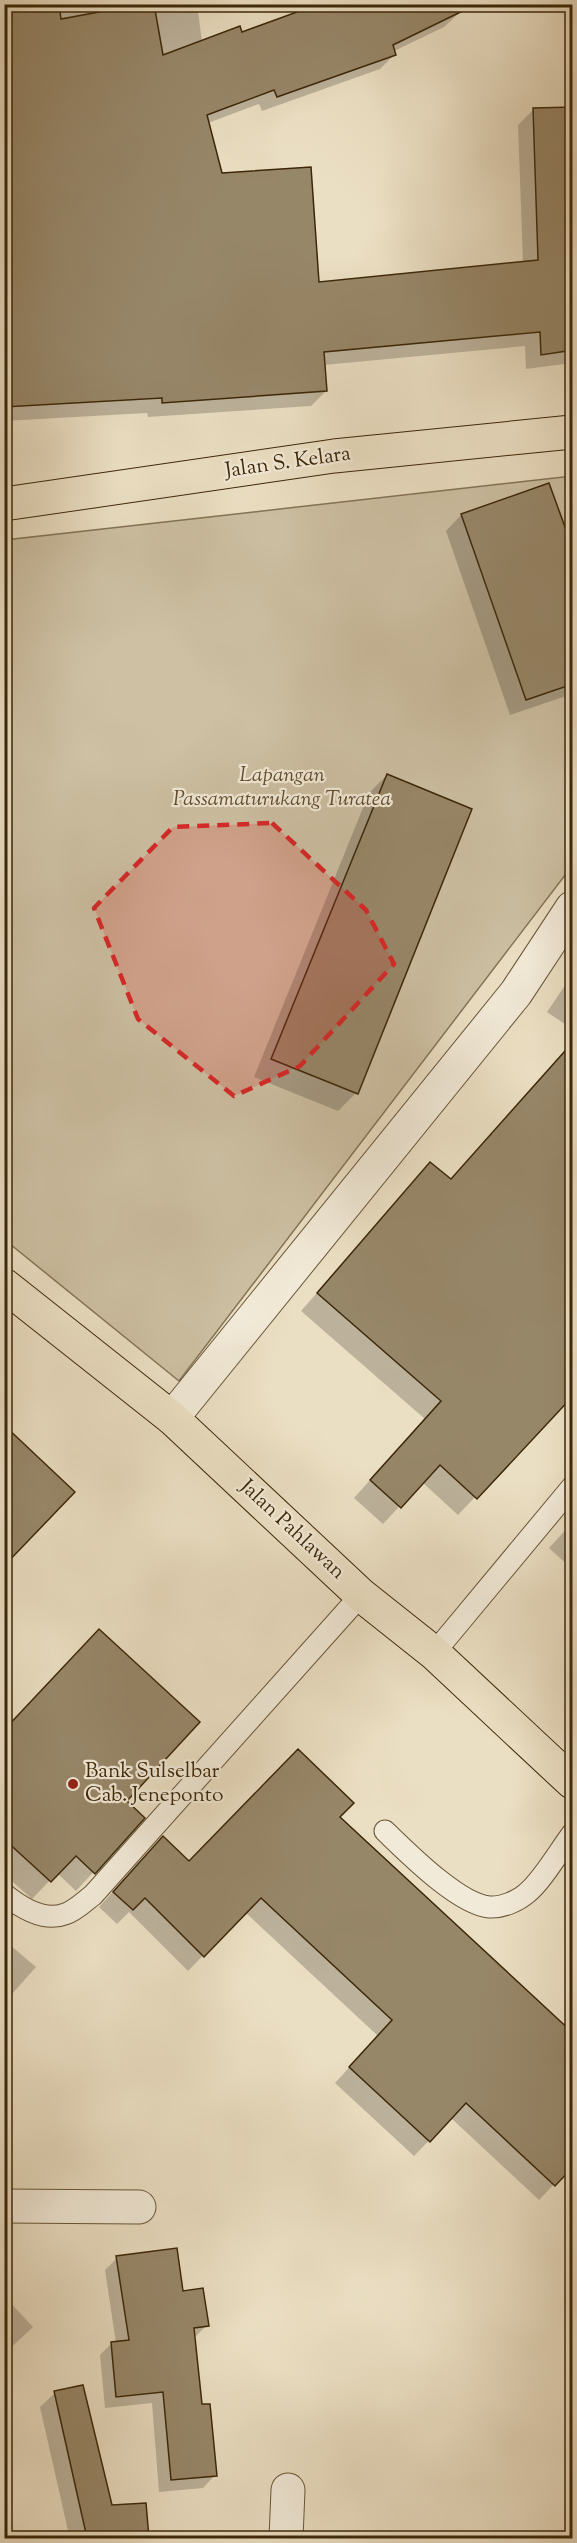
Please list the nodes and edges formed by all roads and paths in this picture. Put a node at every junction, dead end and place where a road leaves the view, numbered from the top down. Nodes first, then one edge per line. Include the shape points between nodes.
1 (573, 432) edge
2 (4, 504) edge
3 (573, 908) edge
4 (4, 1285) edge
5 (172, 1418) junction
6 (573, 1487) edge
7 (361, 1595) junction
8 (434, 1653) junction
9 (573, 1782) edge
10 (385, 1831) dead end
11 (573, 1834) edge
12 (4, 1894) edge
13 (4, 2206) edge
14 (139, 2207) dead end
15 (288, 2490) dead end
16 (286, 2538) edge

1 - 2 main road, Jalan S. Kelara via 334,456
3 - 5 street via 516,993
4 - 5 main road, Jalan Pahlawan
5 - 7 main road, Jalan Pahlawan
6 - 8 lane
7 - 8 main road, Jalan Pahlawan
7 - 12 lane via 93,1895 66,1914 46,1916 18,1905
8 - 9 main road, Jalan Pahlawan
10 - 11 lane via 464,1898 489,1907 509,1904 528,1892
13 - 14 street
15 - 16 street

